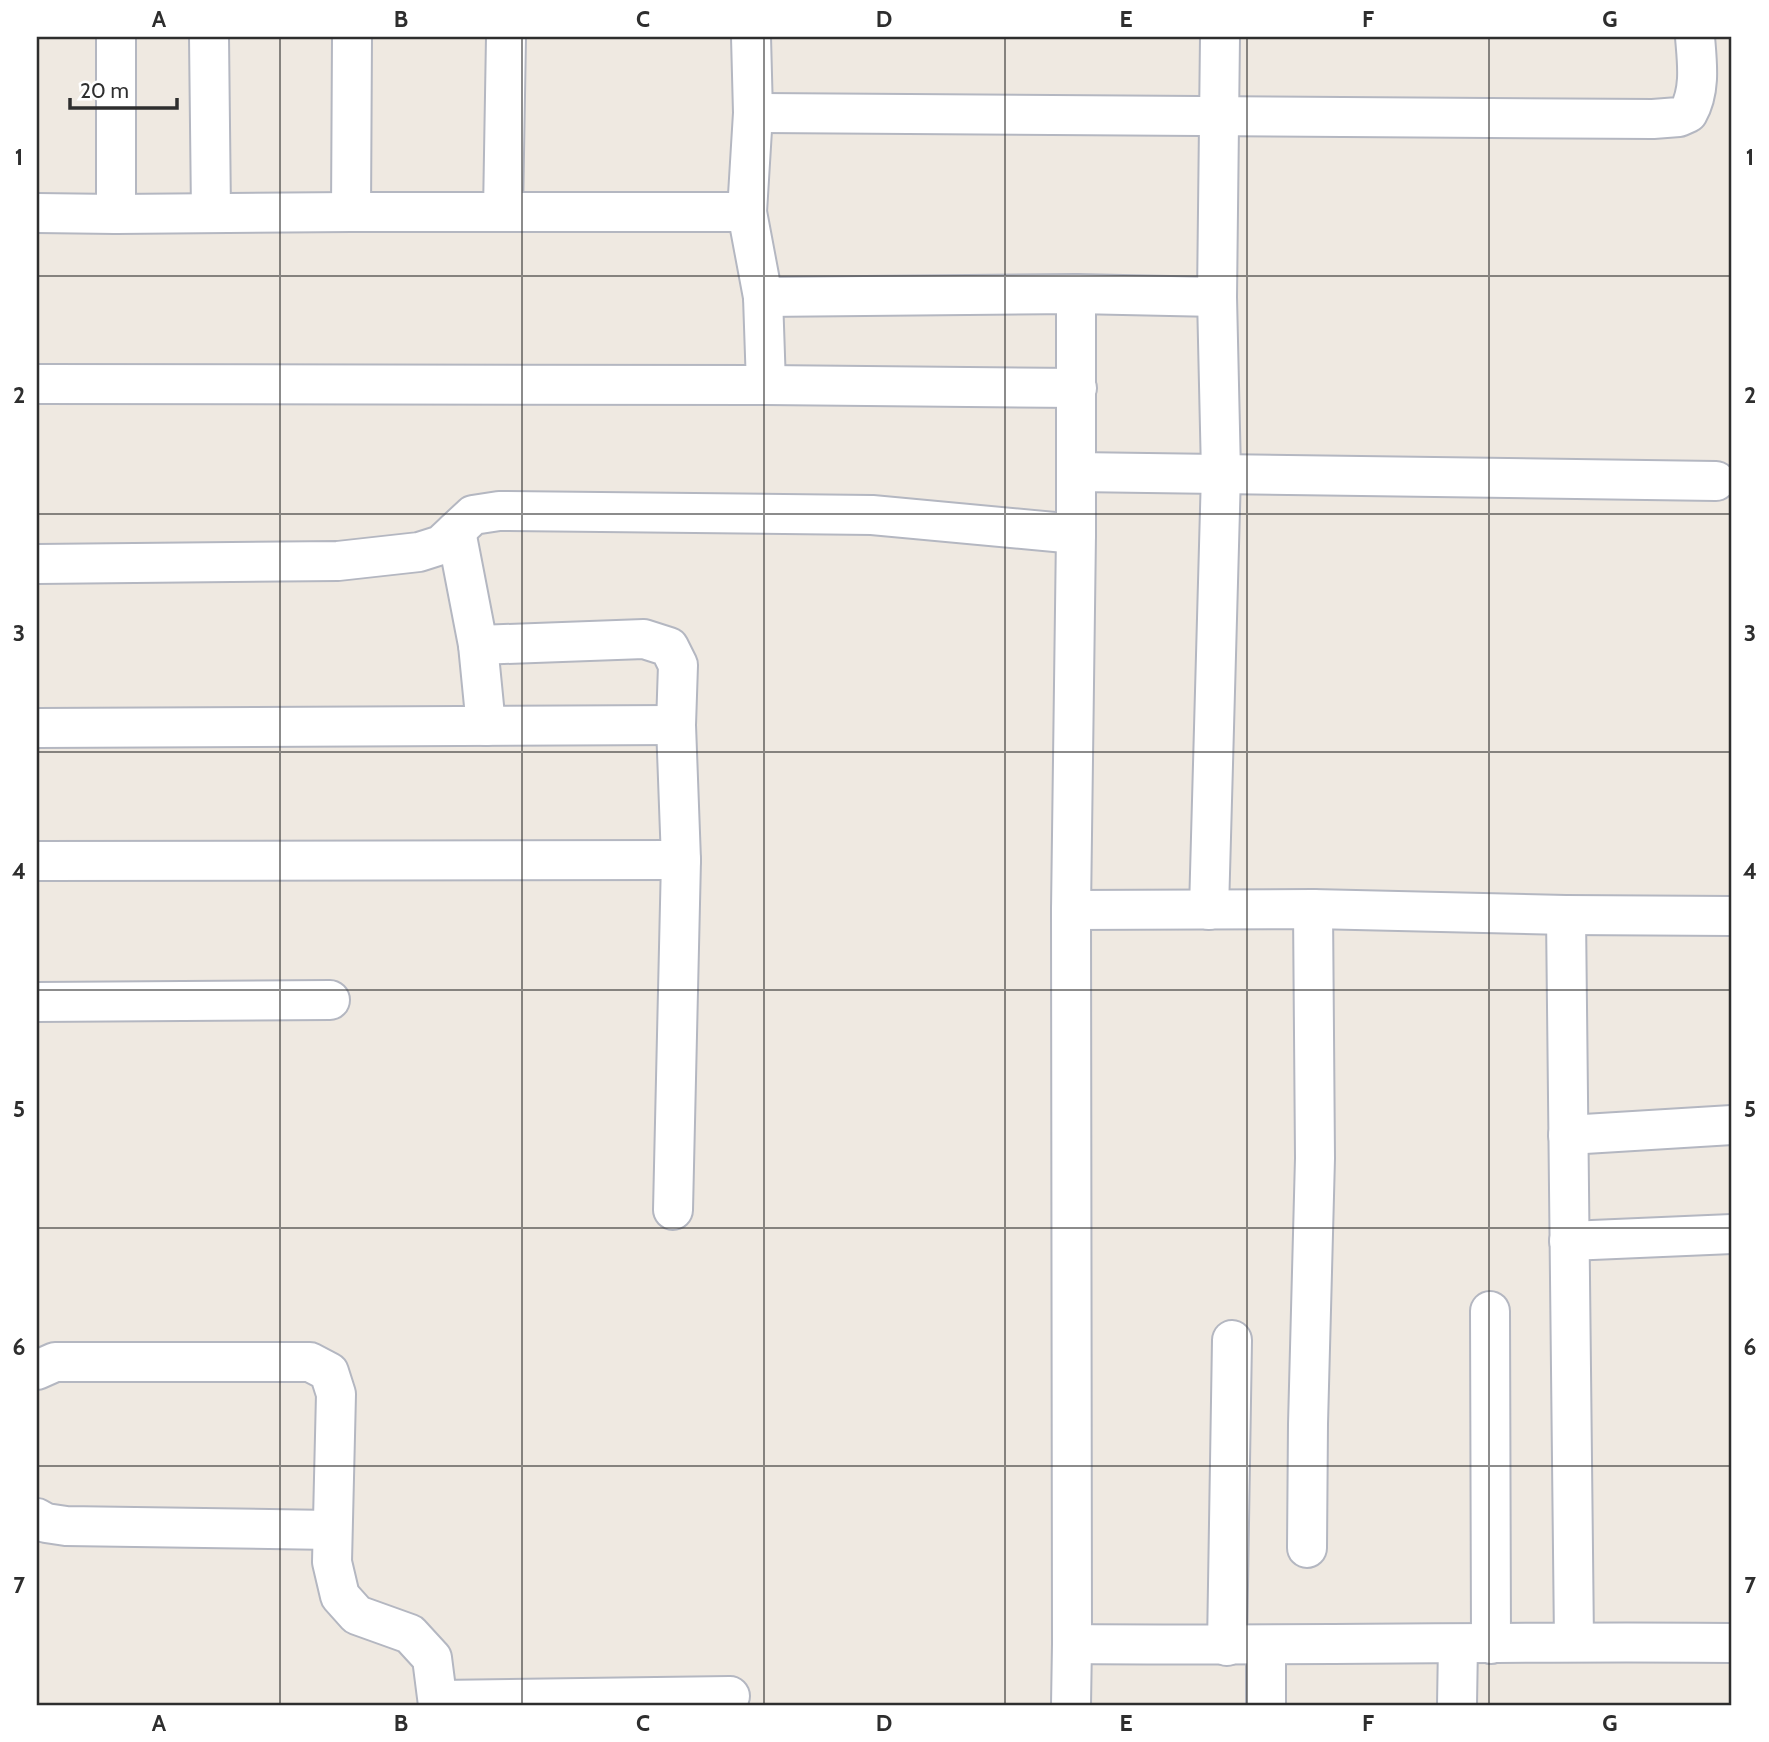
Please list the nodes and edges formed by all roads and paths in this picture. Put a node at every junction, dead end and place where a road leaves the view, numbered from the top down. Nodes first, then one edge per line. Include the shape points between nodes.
1 (116, 37) edge
2 (209, 37) edge
3 (352, 37) edge
4 (506, 37) edge
5 (751, 37) edge
6 (1220, 37) edge
7 (1695, 37) edge
8 (753, 113) junction
9 (1220, 116) junction
10 (351, 212) junction
11 (503, 212) junction
12 (747, 212) junction
13 (37, 213) edge
14 (211, 213) junction
15 (116, 214) junction
16 (1076, 294) junction
17 (763, 298) junction
18 (1217, 298) junction
19 (37, 384) edge
20 (766, 385) junction
21 (1077, 388) junction
22 (1076, 472) junction
23 (1221, 473) junction
24 (1716, 481) dead end
25 (456, 531) junction
26 (1076, 534) junction
27 (37, 565) edge
28 (478, 645) junction
29 (676, 725) junction
30 (486, 726) junction
31 (37, 728) edge
32 (681, 860) junction
33 (37, 861) edge
34 (1313, 909) junction
35 (1072, 910) junction
36 (1209, 910) junction
37 (1566, 915) junction
38 (1732, 916) edge
39 (330, 1000) dead end
40 (37, 1002) edge
41 (1732, 1125) edge
42 (1568, 1135) junction
43 (673, 1210) dead end
44 (1732, 1234) edge
45 (1569, 1241) junction
46 (1490, 1311) dead end
47 (1232, 1340) dead end
48 (37, 1370) edge
49 (37, 1518) edge
50 (332, 1530) junction
51 (1307, 1548) dead end
52 (1574, 1642) junction
53 (1732, 1643) edge
54 (1072, 1644) junction
55 (1474, 1644) junction
56 (1227, 1646) junction
57 (1266, 1646) junction
58 (730, 1696) dead end
59 (684, 1701) edge
60 (438, 1702) edge
61 (1071, 1705) edge
62 (1266, 1705) edge
63 (1457, 1705) edge

1 - 15 street
2 - 14 street
3 - 10 street
4 - 11 street
5 - 8 street
6 - 9 street
7 - 9 street via 1693,104 1679,117
8 - 9 street
8 - 12 street
9 - 18 street
10 - 11 street
10 - 14 street
11 - 12 street
12 - 17 street
13 - 15 street
14 - 15 street
16 - 17 street
16 - 18 street
16 - 21 street
17 - 20 street
18 - 23 street
19 - 20 street
20 - 21 street
21 - 22 street
22 - 23 street
22 - 26 street
23 - 24 street
23 - 36 street
25 - 26 street via 473,515 499,511 872,515
25 - 27 street via 442,545 419,552 338,561
25 - 28 street
26 - 35 street
28 - 29 street via 643,639 668,647 677,665
28 - 30 street
29 - 30 street
29 - 32 street
30 - 31 street
32 - 33 street
32 - 43 street
34 - 36 street
34 - 37 street
34 - 51 street via 1315,1158
35 - 36 street
35 - 54 street
37 - 38 street
37 - 42 street
39 - 40 street
41 - 42 street
42 - 45 street
44 - 45 street
45 - 52 street
46 - 55 street
47 - 56 street
48 - 50 street via 55,1362 310,1362 329,1372 336,1394
49 - 50 street via 66,1527
50 - 60 street via 332,1562 340,1596 358,1615 410,1634 432,1658
52 - 53 street
52 - 55 street
54 - 56 street
54 - 61 street
55 - 57 street
55 - 63 street
56 - 57 street
57 - 62 street
58 - 59 street
59 - 60 street

